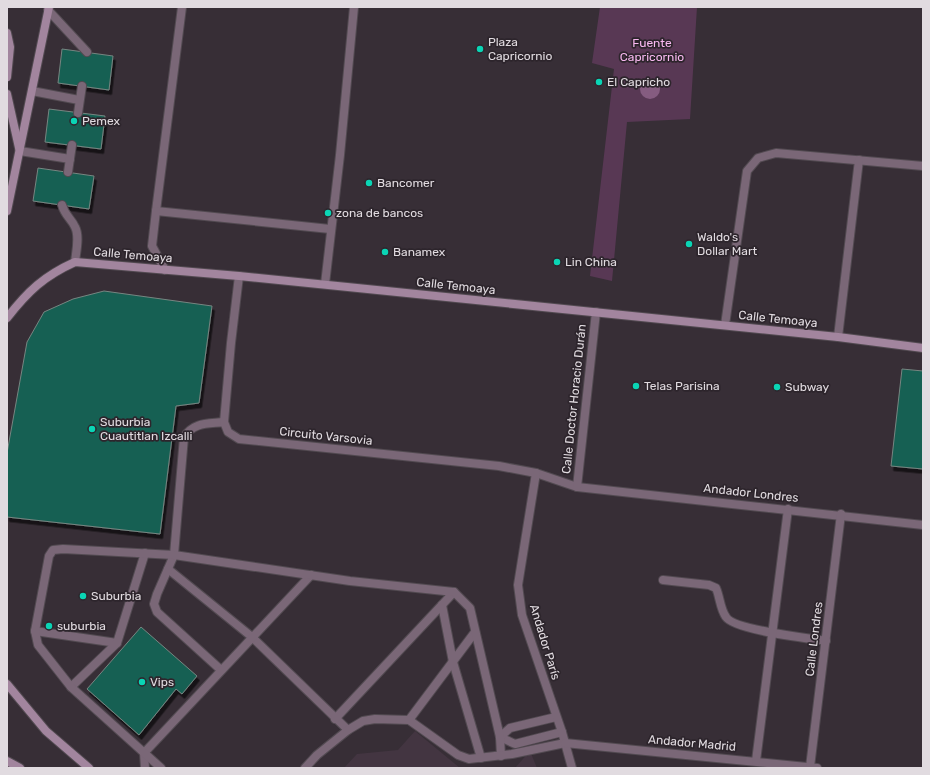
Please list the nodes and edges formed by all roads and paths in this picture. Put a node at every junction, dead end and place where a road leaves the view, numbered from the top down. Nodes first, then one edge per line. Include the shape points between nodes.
1 (182, 7) edge
2 (354, 7) edge
3 (49, 9) edge
4 (7, 33) edge
5 (87, 52) dead end
6 (7, 77) edge
7 (82, 86) dead end
8 (32, 91) junction
9 (7, 94) edge
10 (79, 100) junction
11 (78, 113) dead end
12 (72, 146) dead end
13 (20, 151) junction
14 (70, 159) junction
15 (859, 160) junction
16 (923, 166) edge
17 (68, 172) dead end
18 (62, 205) dead end
19 (7, 211) edge
20 (156, 211) junction
21 (330, 230) junction
22 (76, 262) junction
23 (165, 270) junction
24 (239, 276) junction
25 (325, 284) junction
26 (596, 312) junction
27 (7, 318) edge
28 (725, 326) junction
29 (838, 337) junction
30 (923, 348) edge
31 (224, 422) junction
32 (536, 473) junction
33 (577, 488) junction
34 (788, 509) junction
35 (841, 514) junction
36 (923, 525) edge
37 (145, 553) junction
38 (174, 555) junction
39 (168, 569) junction
40 (311, 575) junction
41 (663, 580) dead end
42 (454, 592) junction
43 (442, 605) junction
44 (35, 631) junction
45 (476, 632) junction
46 (772, 632) junction
47 (252, 637) junction
48 (826, 641) junction
49 (117, 643) junction
50 (453, 662) junction
51 (221, 670) junction
52 (7, 684) edge
53 (71, 687) junction
54 (556, 717) junction
55 (336, 719) junction
56 (409, 720) junction
57 (348, 730) junction
58 (562, 732) junction
59 (500, 737) junction
60 (565, 743) junction
61 (144, 753) junction
62 (501, 756) junction
63 (481, 758) junction
64 (7, 761) edge
65 (756, 761) junction
66 (20, 768) edge
67 (89, 768) edge
68 (145, 768) edge
69 (161, 768) edge
70 (305, 768) edge
71 (572, 768) edge
72 (813, 768) edge

1 - 20 street
2 - 21 street
3 - 5 street
3 - 8 street
4 - 6 street via 10,47
7 - 10 street
8 - 10 street
8 - 13 street
9 - 13 street
10 - 11 street
12 - 14 street
13 - 14 street
13 - 19 street
14 - 17 street
15 - 16 street
15 - 28 street via 776,153 758,158 747,171
15 - 29 street
18 - 22 street via 77,233
20 - 21 street
20 - 23 street via 152,246
21 - 25 street
22 - 23 street, Calle Temoaya
22 - 27 street, Calle Temoaya via 55,271 35,286
23 - 24 street, Calle Temoaya
24 - 25 street, Calle Temoaya
24 - 31 street
25 - 26 street, Calle Temoaya
26 - 28 street, Calle Temoaya
26 - 33 street, Calle Doctor Horacio Durán
28 - 29 street, Calle Temoaya
29 - 30 street, Calle Temoaya
31 - 32 street, Circuito Varsovia via 228,432 239,439 499,466
31 - 38 street via 200,424 189,429 184,437
32 - 33 street, Circuito Varsovia
32 - 54 street, Andador París via 518,585 522,615
33 - 34 street, Andador Londres
34 - 35 street, Andador Londres
34 - 46 street
35 - 36 street, Andador Londres
35 - 48 street, Calle Londres
37 - 38 street
37 - 44 street via 53,550 49,556
37 - 49 street
38 - 39 street
38 - 40 street
39 - 47 street
39 - 51 street via 154,604 157,612
40 - 42 street
40 - 47 street
41 - 46 street via 716,588 725,616 731,622
42 - 43 street
42 - 45 street via 470,608
43 - 50 street
43 - 55 street
44 - 49 street
44 - 53 street via 38,645
45 - 50 street
45 - 59 street
46 - 48 street
46 - 65 street
47 - 51 street
47 - 55 street
48 - 72 street, Calle Londres
49 - 53 street
50 - 56 street
50 - 63 street
51 - 61 street
52 - 67 street via 46,731
53 - 61 street
54 - 58 street, Andador París
54 - 59 street via 510,728
55 - 57 street
56 - 57 street via 375,719 363,721
56 - 63 street, Andador Madrid via 458,755 469,759
57 - 70 street
58 - 59 street via 515,744
58 - 60 street, Andador París
59 - 62 street
60 - 62 street, Andador Madrid
60 - 65 street, Andador Madrid
60 - 71 street, Andador París
61 - 68 street
61 - 69 street
62 - 63 street, Andador Madrid
64 - 66 street
65 - 72 street, Andador Madrid

